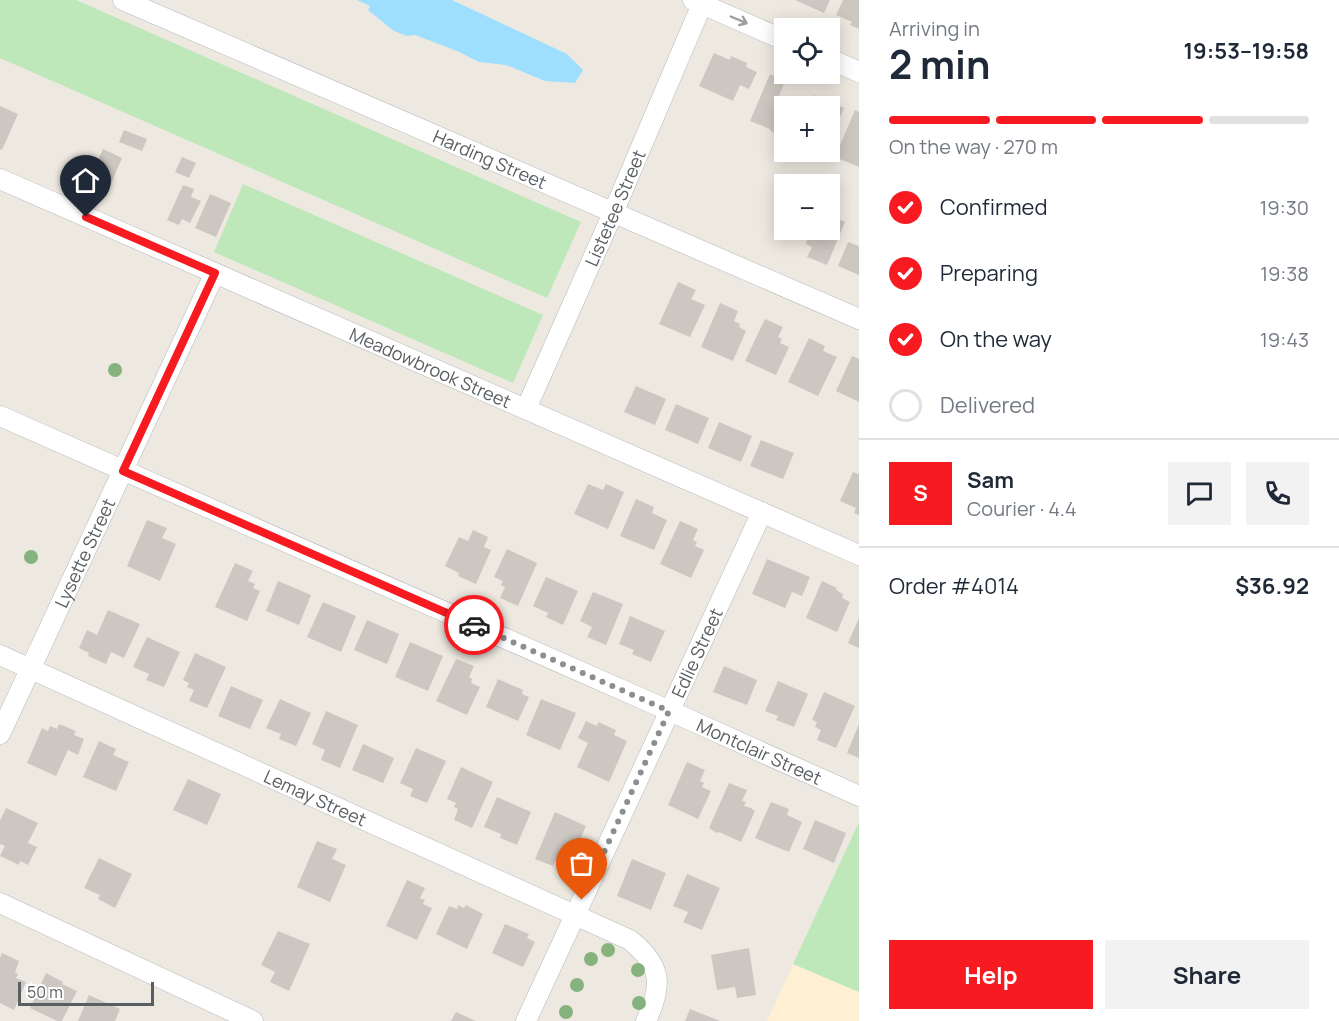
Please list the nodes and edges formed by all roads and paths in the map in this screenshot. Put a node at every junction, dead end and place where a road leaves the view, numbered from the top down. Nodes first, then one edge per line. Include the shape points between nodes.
1 (123, 0) edge
2 (698, 2) edge
3 (774, 36) edge
4 (840, 63) edge
5 (859, 72) edge
6 (0, 179) edge
7 (613, 213) junction
8 (215, 273) junction
9 (859, 319) edge
10 (526, 410) junction
11 (0, 416) edge
12 (123, 471) junction
13 (762, 512) junction
14 (859, 555) edge
15 (0, 655) edge
16 (30, 669) junction
17 (669, 711) junction
18 (0, 734) edge
19 (859, 796) edge
20 (0, 903) edge
21 (575, 915) junction
22 (253, 1021) edge
23 (526, 1021) edge
24 (646, 1021) edge

1 - 7 street, Harding Street
2 -> 3 street
2 - 7 street, Listetee Street
4 - 5 street
6 - 8 street, Meadowbrook Street
7 - 9 street, Harding Street
7 - 10 street, Listetee Street
8 - 10 street, Meadowbrook Street
8 - 12 street, Lysette Street
10 - 13 street, Meadowbrook Street
11 - 12 street, Montclair Street
12 - 16 street, Lysette Street
12 - 17 street, Montclair Street
13 - 14 street, Meadowbrook Street
13 - 17 street, Edlie Street
15 - 16 street, Lemay Street
16 - 18 street, Lysette Street
16 - 21 street, Lemay Street
17 - 19 street, Montclair Street
17 - 21 street, Edlie Street
20 - 22 street
21 - 23 street, Edlie Street
21 - 24 street, Lemay Street via 630,940 646,954 656,971 657,982 654,1005

